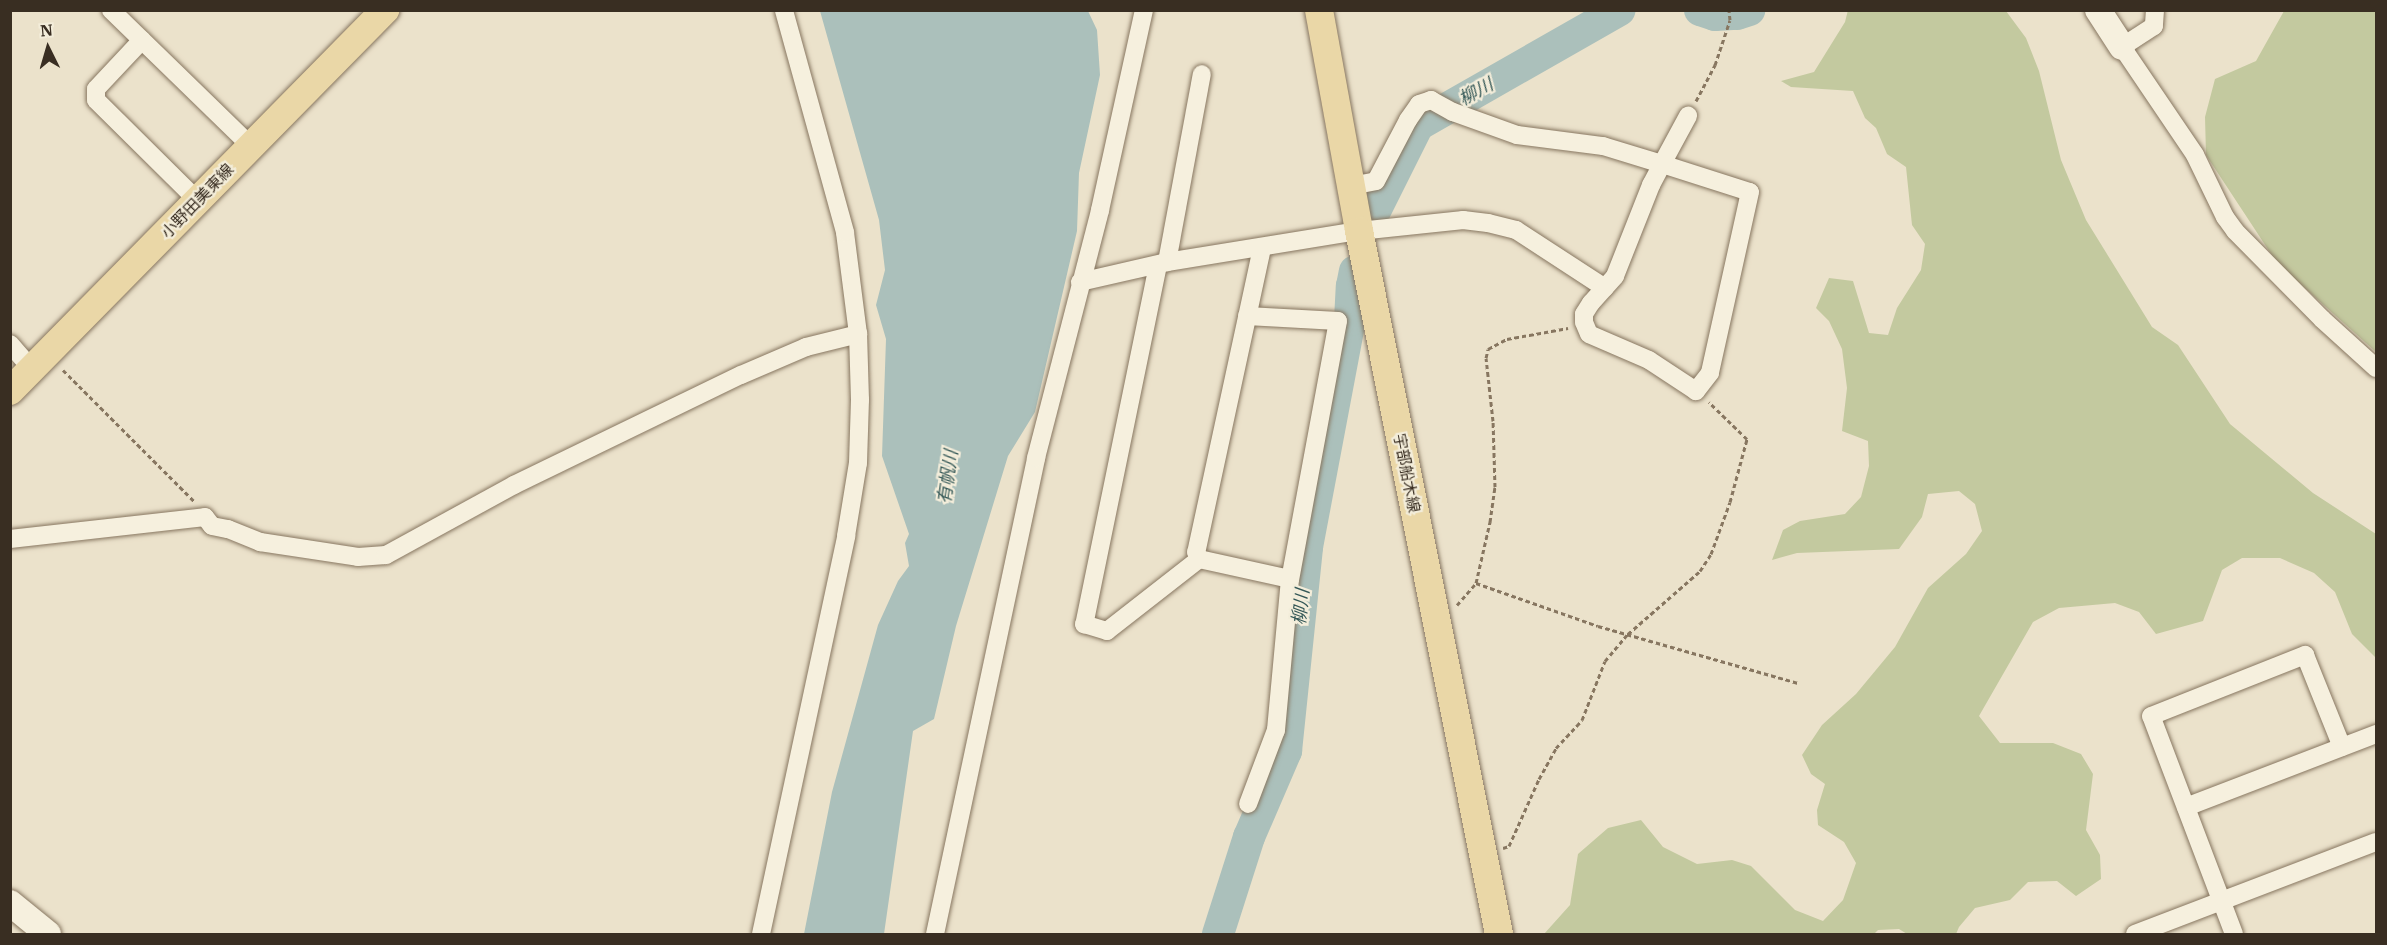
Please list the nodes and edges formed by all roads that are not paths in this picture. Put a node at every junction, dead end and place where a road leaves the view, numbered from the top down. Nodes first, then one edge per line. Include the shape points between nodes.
1 (111, 10) edge
2 (385, 10) edge
3 (784, 10) edge
4 (1319, 10) edge
5 (2098, 10) edge
6 (2155, 10) edge
7 (1142, 12) edge
8 (142, 40) junction
9 (2122, 47) junction
10 (1202, 74) dead end
11 (1688, 116) road end
12 (251, 146) junction
13 (1662, 164) junction
14 (1352, 186) junction
15 (198, 201) junction
16 (1359, 231) junction
17 (1262, 248) junction
18 (1162, 264) junction
19 (1080, 282) junction
20 (1605, 288) junction
21 (1247, 316) junction
22 (858, 334) junction
23 (10, 344) edge
24 (39, 362) junction
25 (2376, 368) edge
26 (10, 391) edge
27 (10, 539) edge
28 (1199, 559) junction
29 (1290, 579) junction
30 (2376, 734) edge
31 (2342, 747) junction
32 (1248, 804) dead end
33 (2186, 807) junction
34 (2376, 842) edge
35 (2221, 902) junction
36 (10, 903) edge
37 (48, 934) edge
38 (761, 934) edge
39 (936, 934) edge
40 (1499, 934) edge
41 (2135, 934) edge
42 (2234, 934) edge

1 - 8 street
2 - 12 main road, 小野田美東線
3 - 22 street via 845,232
4 - 14 main road, 宇部船木線
5 - 9 street
6 - 9 street via 2154,26
7 - 19 street via 1100,210
8 - 12 street
8 - 15 street via 96,90 96,100
9 - 25 street via 2195,155 2235,231
10 - 18 street
11 - 13 street
12 - 15 main road, 小野田美東線
13 - 14 street via 1603,146 1517,135 1431,100 1419,104 1376,180
13 - 20 street via 1628,249
13 - 20 street via 1750,192 1710,373 1696,391 1649,360 1589,334 1584,314
14 - 16 main road, 宇部船木線
15 - 24 main road, 小野田美東線
16 - 17 street
16 - 20 street via 1463,220 1488,223 1516,230
16 - 40 main road, 宇部船木線
17 - 18 street
17 - 21 street
18 - 19 street
18 - 28 street via 1084,624 1107,631
19 - 39 street via 1036,458
21 - 28 street via 1196,552
21 - 29 street via 1338,321
22 - 27 street via 806,347 741,375 514,485 386,555 358,557 260,542 212,526 205,517
22 - 38 street via 858,463
23 - 24 street
24 - 26 main road, 小野田美東線
28 - 29 street
29 - 32 street via 1276,730
30 - 31 street
31 - 33 street
31 - 33 street via 2305,655 2151,716
33 - 35 street
34 - 35 street
35 - 41 street
35 - 42 street
36 - 37 street

